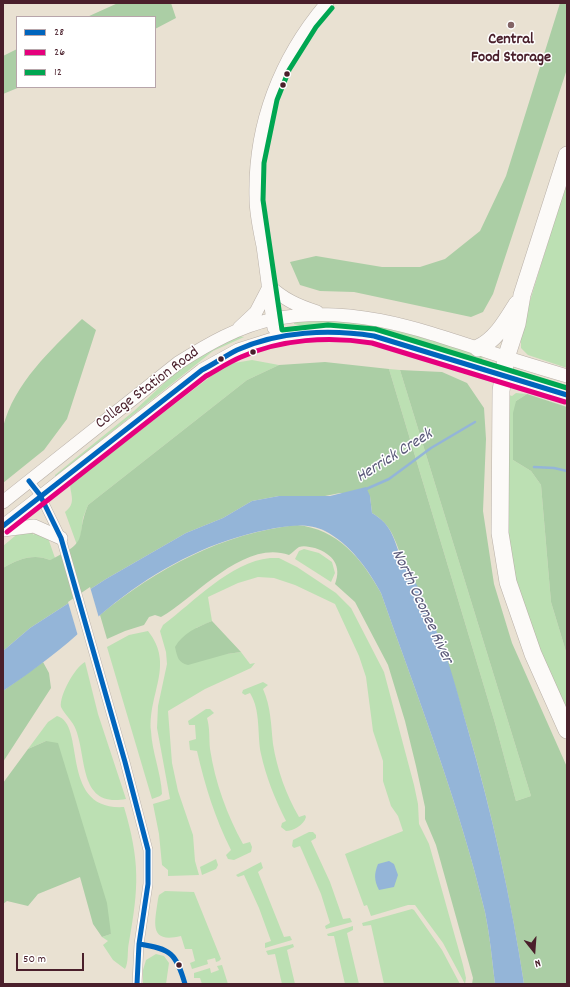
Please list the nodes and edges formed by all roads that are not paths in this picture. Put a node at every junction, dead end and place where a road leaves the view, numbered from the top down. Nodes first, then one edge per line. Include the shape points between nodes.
1 (327, 3) edge
2 (567, 155) edge
3 (268, 286) junction
4 (522, 295) junction
5 (325, 314) junction
6 (273, 319) junction
7 (237, 331) junction
8 (276, 338) junction
9 (478, 348) junction
10 (506, 358) junction
11 (503, 376) junction
12 (567, 376) edge
13 (567, 395) edge
14 (29, 481) junction
15 (40, 496) junction
16 (3, 502) edge
17 (3, 526) edge
18 (3, 530) edge
19 (61, 538) junction
20 (567, 730) edge
21 (137, 984) edge

1 - 3 main road via 310,23 283,67 269,105 257,162 256,200
2 - 4 highway
3 - 5 main road via 298,306
3 - 6 main road
3 - 7 main road via 256,312
4 - 9 highway via 508,319 488,343
4 - 10 highway via 517,324
5 - 6 main road, College Station Road
5 - 9 main road, College Station Road via 366,316
6 - 7 main road, College Station Road
6 - 8 main road
7 - 14 main road, College Station Road via 207,344 178,363
8 - 11 main road, College Station Road via 328,332 374,336
8 - 15 main road, College Station Road via 238,350 202,370
9 - 10 main road, College Station Road
10 - 11 highway
10 - 12 main road, College Station Road
11 - 13 main road, College Station Road
11 - 20 highway via 500,533 508,582 533,654
14 - 15 street
14 - 16 main road, College Station Road
15 - 17 main road, College Station Road
15 - 19 street
18 - 19 main road via 34,526
19 - 21 street via 148,850 148,884 139,944

